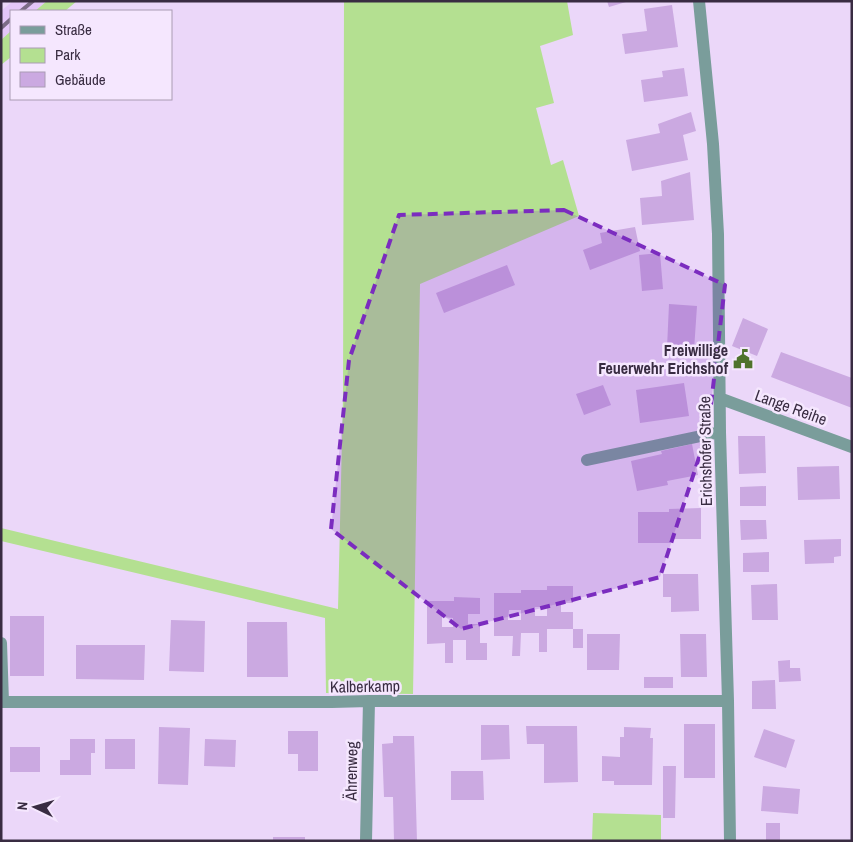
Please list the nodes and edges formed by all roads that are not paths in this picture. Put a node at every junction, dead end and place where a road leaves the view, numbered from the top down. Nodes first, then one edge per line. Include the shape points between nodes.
1 (699, 1) edge
2 (719, 398) junction
3 (720, 432) junction
4 (852, 447) edge
5 (587, 460) dead end
6 (1, 644) edge
7 (369, 701) junction
8 (728, 701) junction
9 (2, 702) edge
10 (366, 841) edge
11 (730, 841) edge

1 - 2 street, Erichshofer Straße via 718,234
2 - 3 street, Erichshofer Straße
2 - 4 street, Lange Reihe
3 - 5 street
3 - 8 street, Erichshofer Straße
6 - 9 street
7 - 8 street, Kalberkamp
7 - 9 street, Kalberkamp
7 - 10 street, Ährenweg
8 - 11 street, Erichshofer Straße

